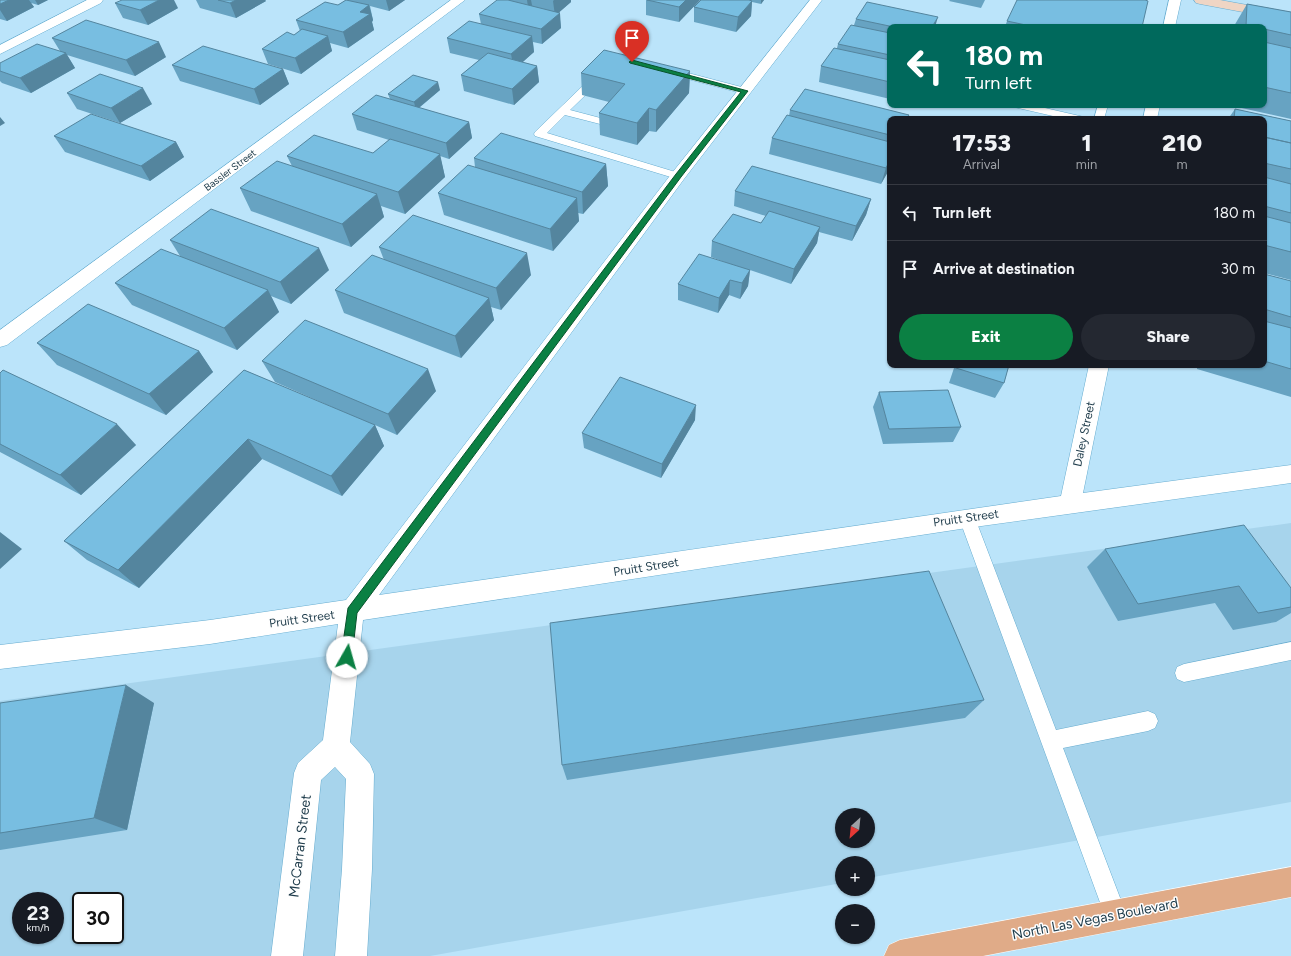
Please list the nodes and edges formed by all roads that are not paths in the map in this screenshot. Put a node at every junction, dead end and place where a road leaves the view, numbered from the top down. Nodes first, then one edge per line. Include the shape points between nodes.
1 (97, 0) edge
2 (459, 0) edge
3 (816, 0) edge
4 (1175, 0) edge
5 (1200, 0) edge
6 (1291, 17) edge
7 (1170, 24) edge
8 (0, 50) edge
9 (655, 68) edge
10 (607, 69) edge
11 (745, 91) junction
12 (1031, 108) edge
13 (563, 111) junction
14 (1067, 116) edge
15 (604, 122) edge
16 (678, 176) junction
17 (0, 340) edge
18 (1098, 368) edge
19 (1291, 474) edge
20 (1070, 504) junction
21 (967, 518) junction
22 (352, 612) junction
23 (1291, 651) edge
24 (0, 657) edge
25 (1184, 673) dead end
26 (1148, 721) dead end
27 (1050, 741) junction
28 (336, 747) junction
29 (1291, 882) edge
30 (1116, 916) junction
31 (287, 956) edge
32 (351, 956) edge
33 (900, 956) edge

1 - 8 street
2 - 17 street, Bassler Street
3 - 11 street
4 - 7 street
5 - 6 main road
9 - 11 lane
10 - 13 lane
11 - 16 street
12 - 14 lane
13 - 15 lane
13 - 16 lane via 539,134
16 - 22 street
18 - 20 street, Daley Street
19 - 20 street, Pruitt Street
20 - 21 street, Pruitt Street
21 - 22 street, Pruitt Street
21 - 27 lane
22 - 24 street, Pruitt Street
22 - 28 street
23 - 25 lane
26 - 27 lane
27 - 30 lane
28 - 31 street, McCarran Street via 308,773
28 - 32 street via 360,774
29 - 30 main road, North Las Vegas Boulevard
30 - 33 main road, North Las Vegas Boulevard

